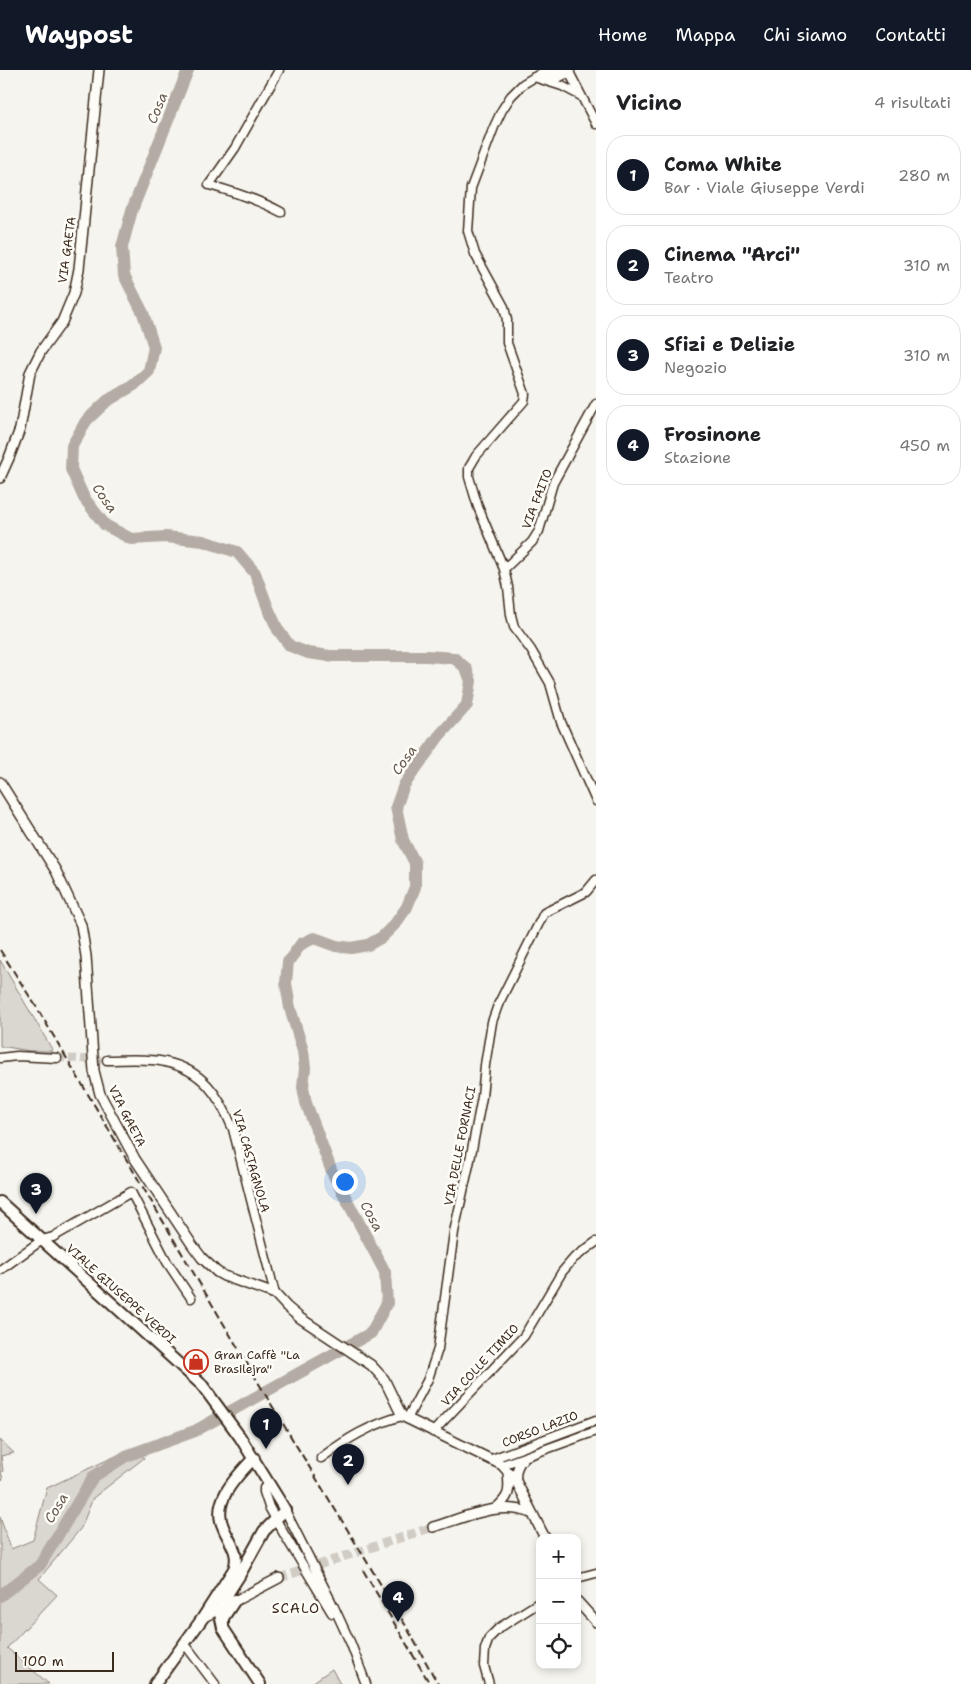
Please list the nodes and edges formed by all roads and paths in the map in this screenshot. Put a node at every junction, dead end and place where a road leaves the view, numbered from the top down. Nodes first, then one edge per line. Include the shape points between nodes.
1 (99, 70) edge
2 (279, 70) edge
3 (569, 71) edge
4 (542, 73) edge
5 (583, 98) junction
6 (596, 124) edge
7 (281, 212) dead end
8 (596, 404) edge
9 (0, 478) edge
10 (504, 569) junction
11 (0, 782) edge
12 (596, 801) edge
13 (596, 880) edge
14 (0, 1051) edge
15 (17, 1056) junction
16 (0, 1058) edge
17 (56, 1058) tunnel mouth
18 (107, 1060) tunnel mouth
19 (0, 1202) edge
20 (42, 1240) junction
21 (596, 1242) edge
22 (0, 1270) edge
23 (275, 1294) junction
24 (191, 1298) dead end
25 (404, 1417) junction
26 (596, 1420) edge
27 (596, 1431) edge
28 (433, 1432) junction
29 (526, 1456) junction
30 (254, 1458) junction
31 (321, 1458) dead end
32 (492, 1459) junction
33 (505, 1468) junction
34 (516, 1481) junction
35 (269, 1483) junction
36 (523, 1495) junction
37 (507, 1497) junction
38 (512, 1508) junction
39 (495, 1509) junction
40 (285, 1510) junction
41 (533, 1514) junction
42 (277, 1521) junction
43 (433, 1527) tunnel mouth
44 (543, 1534) edge
45 (596, 1573) edge
46 (581, 1577) edge
47 (279, 1578) tunnel mouth
48 (235, 1600) junction
49 (536, 1605) edge
50 (581, 1605) edge
51 (221, 1608) junction
52 (205, 1617) junction
53 (596, 1622) edge
54 (223, 1628) junction
55 (184, 1643) junction
56 (351, 1644) junction
57 (155, 1684) edge
58 (215, 1684) edge
59 (260, 1684) edge
60 (366, 1684) edge
61 (489, 1684) edge

1 - 9 street, VIA GAETA via 74,293 62,322 41,350 30,373 20,429
2 - 7 street via 235,148 209,185
3 - 4 street
3 - 5 street
4 - 5 street
4 - 10 street via 523,84 502,110 471,188 468,213 468,231 475,254 504,307 507,343 525,394 524,401 469,468 478,507
5 - 6 street
8 - 10 street, VIA FAITO via 553,483 539,531
10 - 12 street via 514,627 550,682 561,722
11 - 23 street, VIA GAETA via 56,871 81,925 94,1071 100,1094 113,1119 135,1158 202,1258 224,1276
13 - 25 street, VIA DELLE FORNACI via 586,892 544,913 498,1005 492,1022 482,1098 449,1258 438,1349 428,1379
14 - 15 street
15 - 16 street
15 - 17 street
18 - 23 street, VIA CASTAGNOLA via 164,1061 187,1069 207,1083 224,1106 233,1129
19 - 20 main road, VIALE GIUSEPPE VERDI
20 - 22 street
20 - 24 street via 53,1237 131,1192 167,1262
20 - 30 main road, VIALE GIUSEPPE VERDI via 202,1385
21 - 28 street, VIA COLLE TIMIO via 574,1258 562,1272 524,1336
23 - 25 street, VIA GAETA via 287,1307 371,1365 384,1379
25 - 28 street
25 - 31 street via 370,1426
26 - 32 street, CORSO LAZIO
27 - 29 street, CORSO LAZIO
28 - 32 street
29 - 33 street, CORSO LAZIO
29 - 34 street, CORSO LAZIO via 516,1470
30 - 35 main road, VIALE GIUSEPPE VERDI
30 - 52 main road via 230,1485 224,1497 222,1524 234,1548 236,1564 208,1606
32 - 33 street
33 - 34 street
33 - 37 street via 509,1489
34 - 36 street
35 - 40 main road, VIALE GIUSEPPE VERDI
35 - 42 street via 264,1492
36 - 37 street
36 - 38 street
36 - 41 street
37 - 39 street
38 - 39 street
38 - 41 street
39 - 43 street
40 - 42 main road
40 - 56 street
41 - 44 street
42 - 51 main road via 259,1538
42 - 56 street
45 - 46 street
47 - 48 street
48 - 51 street
48 - 54 main road via 223,1618
49 - 61 street via 489,1638 484,1666
50 - 53 street
51 - 52 street
51 - 54 main road
52 - 54 main road via 216,1618
52 - 55 main road
54 - 59 main road
55 - 57 main road
55 - 58 street
56 - 60 street

